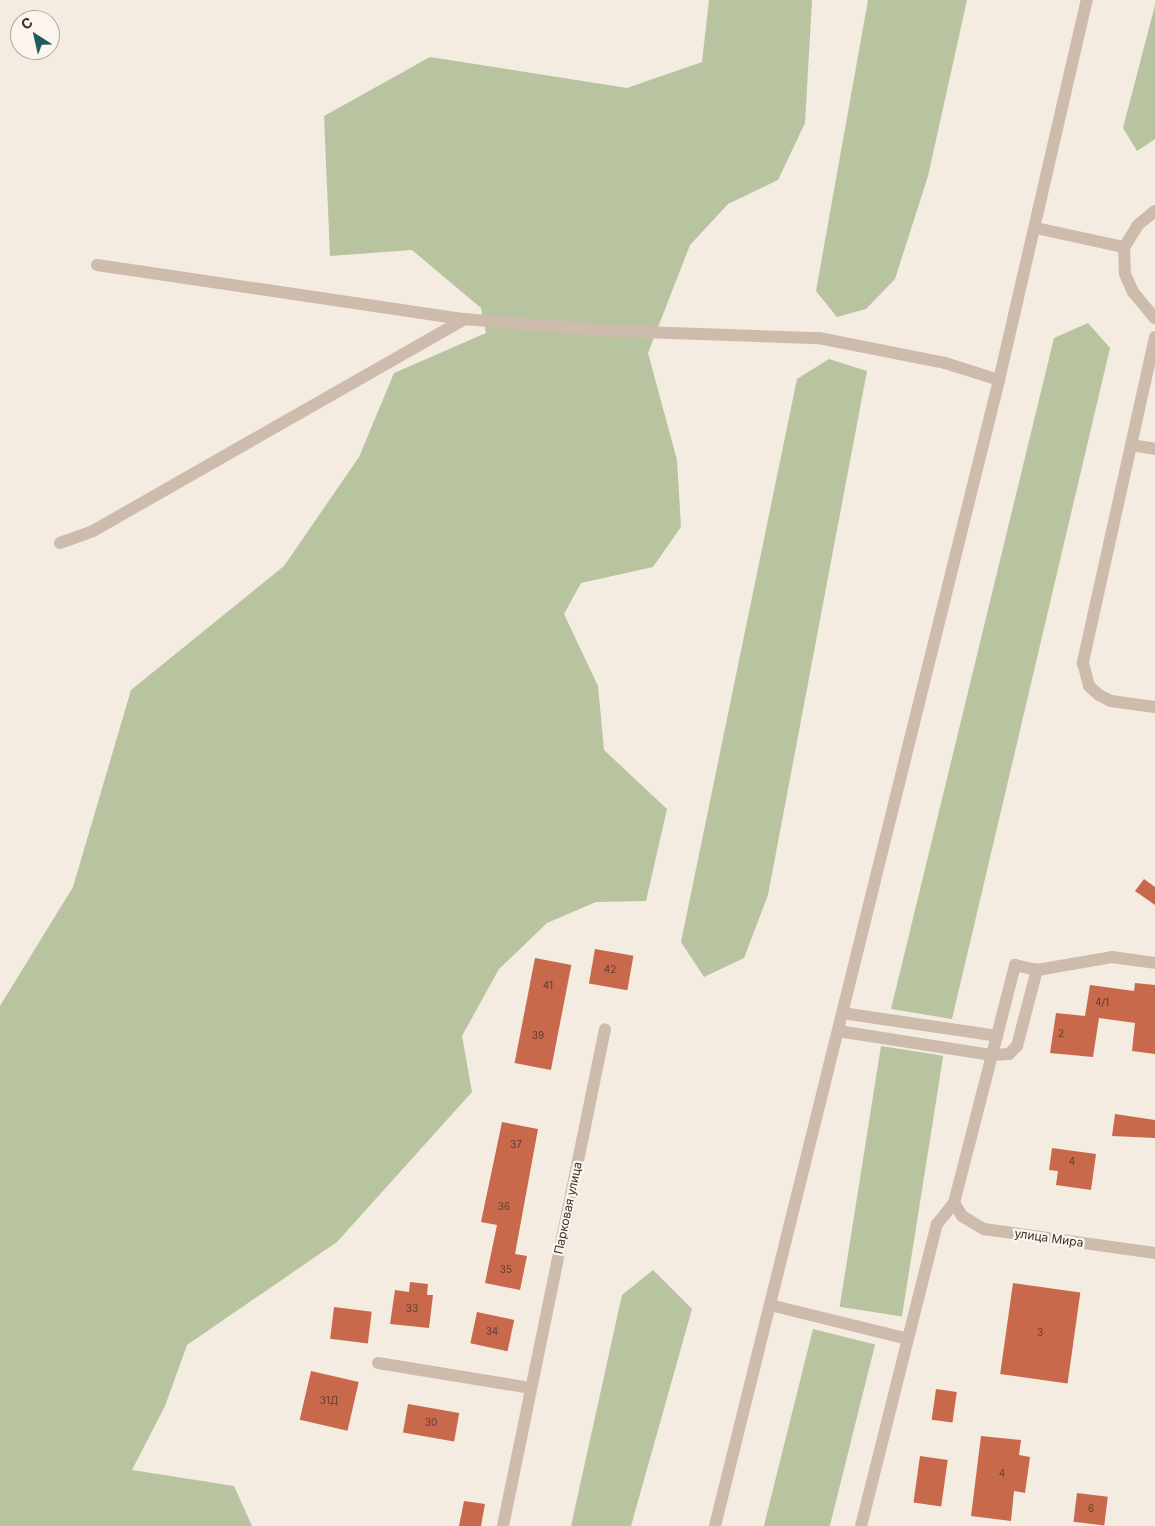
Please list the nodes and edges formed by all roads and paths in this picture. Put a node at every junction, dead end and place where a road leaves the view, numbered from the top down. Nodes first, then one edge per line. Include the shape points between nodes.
1 (1087, 0) edge
2 (1155, 211) edge
3 (1036, 228) junction
4 (1124, 247) junction
5 (97, 265) dead end
6 (1155, 318) edge
7 (464, 319) junction
8 (1155, 337) edge
9 (999, 380) junction
10 (1131, 445) junction
11 (1155, 449) edge
12 (60, 544) dead end
13 (1155, 707) edge
14 (1155, 963) edge
15 (1036, 970) junction
16 (842, 1013) junction
17 (606, 1029) dead end
18 (838, 1031) junction
19 (997, 1036) junction
20 (992, 1055) junction
21 (954, 1203) junction
22 (1155, 1253) edge
23 (770, 1305) junction
24 (908, 1339) junction
25 (378, 1364) dead end
26 (532, 1388) junction
27 (503, 1526) edge
28 (715, 1526) edge
29 (861, 1526) edge

1 - 3 street
2 - 4 street via 1138,225
3 - 4 street
3 - 9 street
4 - 6 street via 1125,274 1132,292
5 - 7 street
7 - 9 street via 614,331 819,338 945,363
7 - 12 street via 93,531
8 - 10 street
9 - 16 street
10 - 11 street
10 - 13 street via 1083,663 1089,686 1111,701
14 - 15 street via 1112,957
15 - 19 street via 1015,965
15 - 20 street via 1017,1046 1009,1054
16 - 18 street
16 - 19 street
17 - 26 street, Парковая улица
18 - 20 street
18 - 23 street
19 - 20 street
20 - 21 street
21 - 22 street, улица Мира via 962,1216 984,1229
21 - 24 street via 937,1224
23 - 24 street
23 - 28 street
24 - 29 street
25 - 26 street
26 - 27 street, Парковая улица

